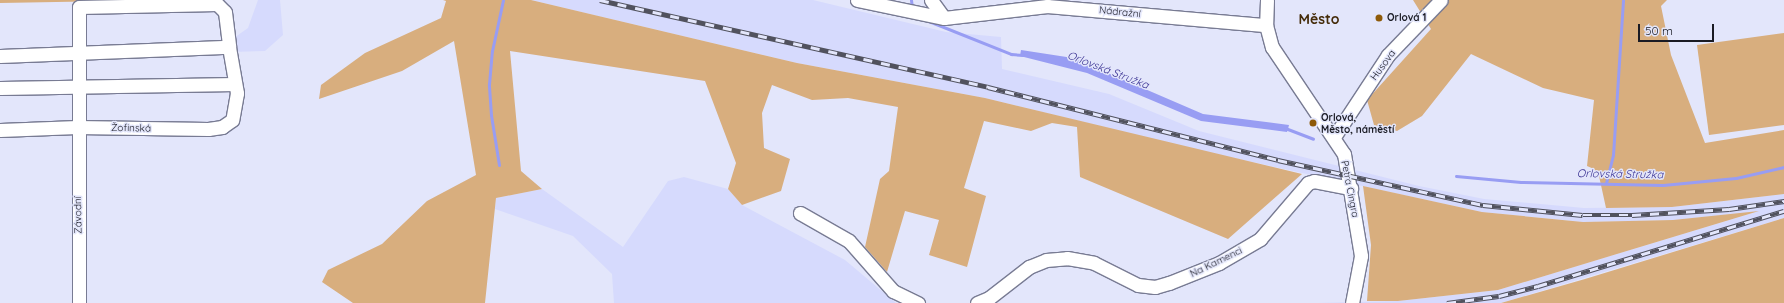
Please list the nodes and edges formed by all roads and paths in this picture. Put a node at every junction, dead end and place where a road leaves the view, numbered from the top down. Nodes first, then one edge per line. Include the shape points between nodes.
1 (856, 0) edge
2 (930, 0) edge
3 (1267, 0) edge
4 (1441, 0) edge
5 (944, 18) junction
6 (1266, 25) junction
7 (229, 47) junction
8 (80, 55) junction
9 (0, 56) edge
10 (0, 88) edge
11 (79, 88) junction
12 (236, 89) junction
13 (77, 127) junction
14 (0, 130) edge
15 (1334, 137) junction
16 (1351, 188) junction
17 (800, 213) dead end
18 (79, 303) edge
19 (918, 303) edge
20 (977, 303) edge
21 (1352, 303) edge

1 - 5 street, Nádražní
2 - 5 street
3 - 6 street, Petra Cingra
4 - 15 street, Husova via 1388,55
5 - 6 street, Nádražní via 1047,6
6 - 15 street, Petra Cingra via 1276,54
7 - 8 street
7 - 8 street, Žofinská via 225,12 217,4 79,7
7 - 12 street, Žofinská
8 - 9 street
8 - 11 street, Závodní
10 - 11 street
11 - 12 street
11 - 13 street, Závodní
12 - 13 street, Žofinská via 232,120 222,127
13 - 14 street, Žofinská
13 - 18 street, Závodní
15 - 16 street, Petra Cingra via 1344,154
16 - 20 street, Na Kamenci via 1314,181 1308,183 1260,239 1219,263 1169,283 1155,287 1138,285 1080,258 1060,258 1029,267 990,298
16 - 21 street, Petra Cingra via 1361,256
17 - 19 street via 849,241 893,290

